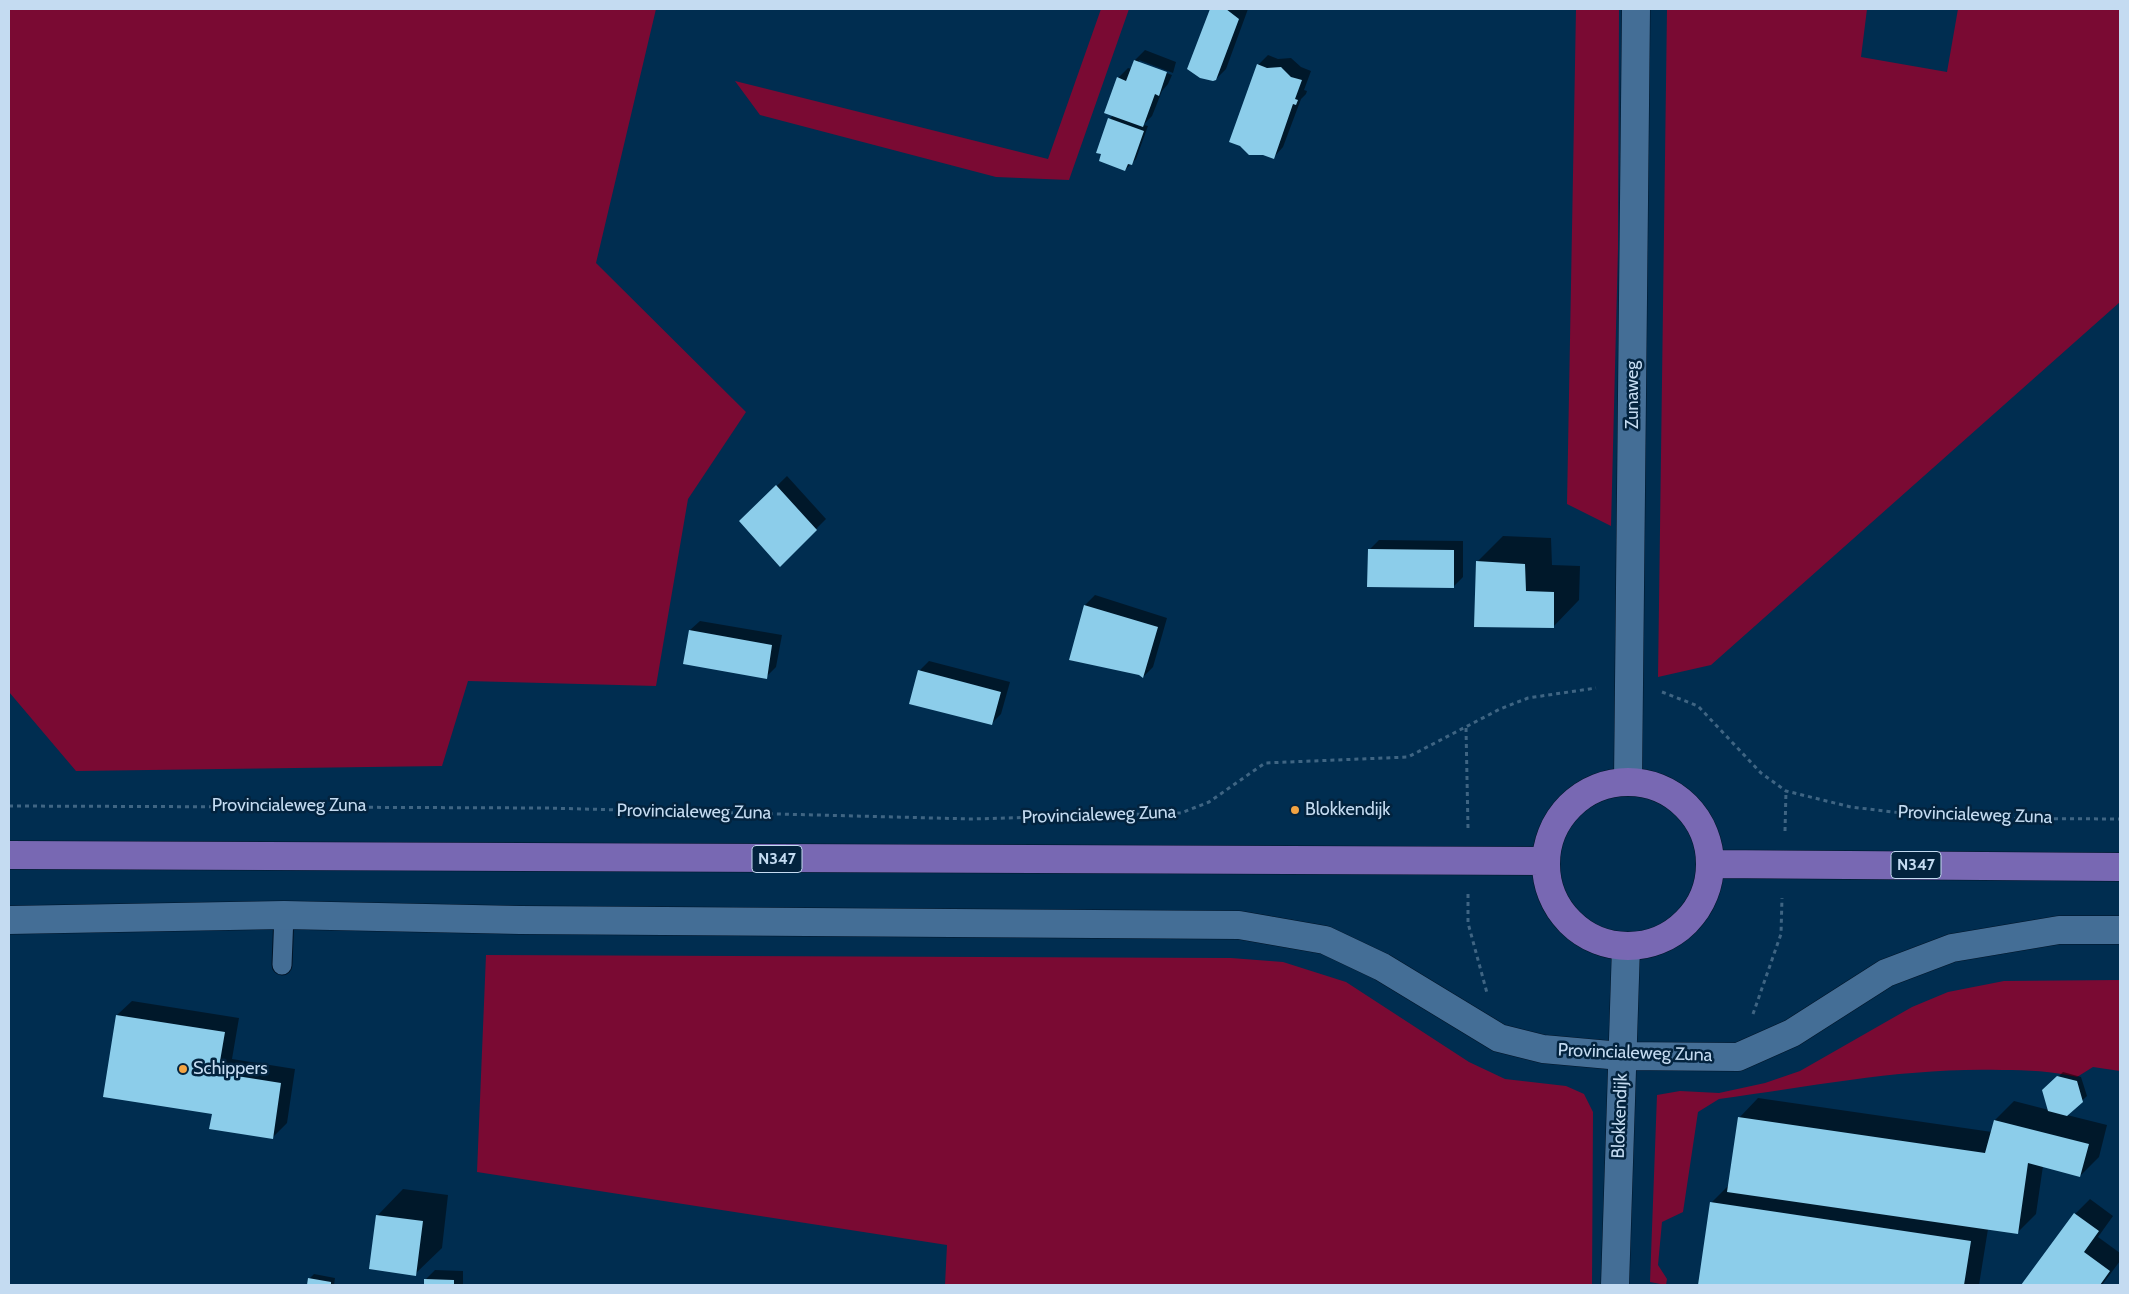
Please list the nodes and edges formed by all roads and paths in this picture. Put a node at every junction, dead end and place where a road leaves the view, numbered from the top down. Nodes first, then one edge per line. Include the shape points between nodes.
1 (1636, 9) edge
2 (1631, 686) junction
3 (1628, 781) junction
4 (1786, 791) junction
5 (9, 806) edge
6 (2120, 819) edge
7 (9, 855) edge
8 (1545, 861) junction
9 (1711, 864) junction
10 (1783, 865) junction
11 (2120, 867) edge
12 (284, 915) junction
13 (9, 920) edge
14 (2120, 930) edge
15 (1626, 947) junction
16 (282, 964) dead end
17 (1621, 1056) junction
18 (1738, 1057) junction
19 (1615, 1285) edge

1 - 2 street, Zunaweg
2 - 3 street, Zunaweg
2 - 4 path, Provincialeweg Zuna via 1665,693 1698,706 1761,773
2 - 5 path, Provincialeweg Zuna via 1581,689 1528,698 1408,757 1265,763 1209,802 1182,813 972,818 488,807
3 - 8 main road via 1593,788 1562,813 1550,837
3 - 9 main road via 1662,789 1683,802 1702,826
4 - 6 path, Provincialeweg Zuna via 1851,808 1944,818
4 - 10 path
7 - 8 main road, N347
8 - 15 main road via 1551,895 1573,926 1593,939
9 - 10 main road, N347
9 - 15 main road via 1702,902 1681,928 1654,943
10 - 11 main road, N347
10 - 18 path via 1781,934
12 - 13 street, Provincialeweg Zuna
12 - 16 lane
12 - 17 street, Provincialeweg Zuna via 520,920 1239,925 1325,940 1382,968 1499,1038 1543,1049
14 - 18 street, Provincialeweg Zuna via 2059,930 1952,948 1886,973 1792,1034
15 - 17 street, Blokkendijk
17 - 18 street, Provincialeweg Zuna
17 - 19 street, Blokkendijk

